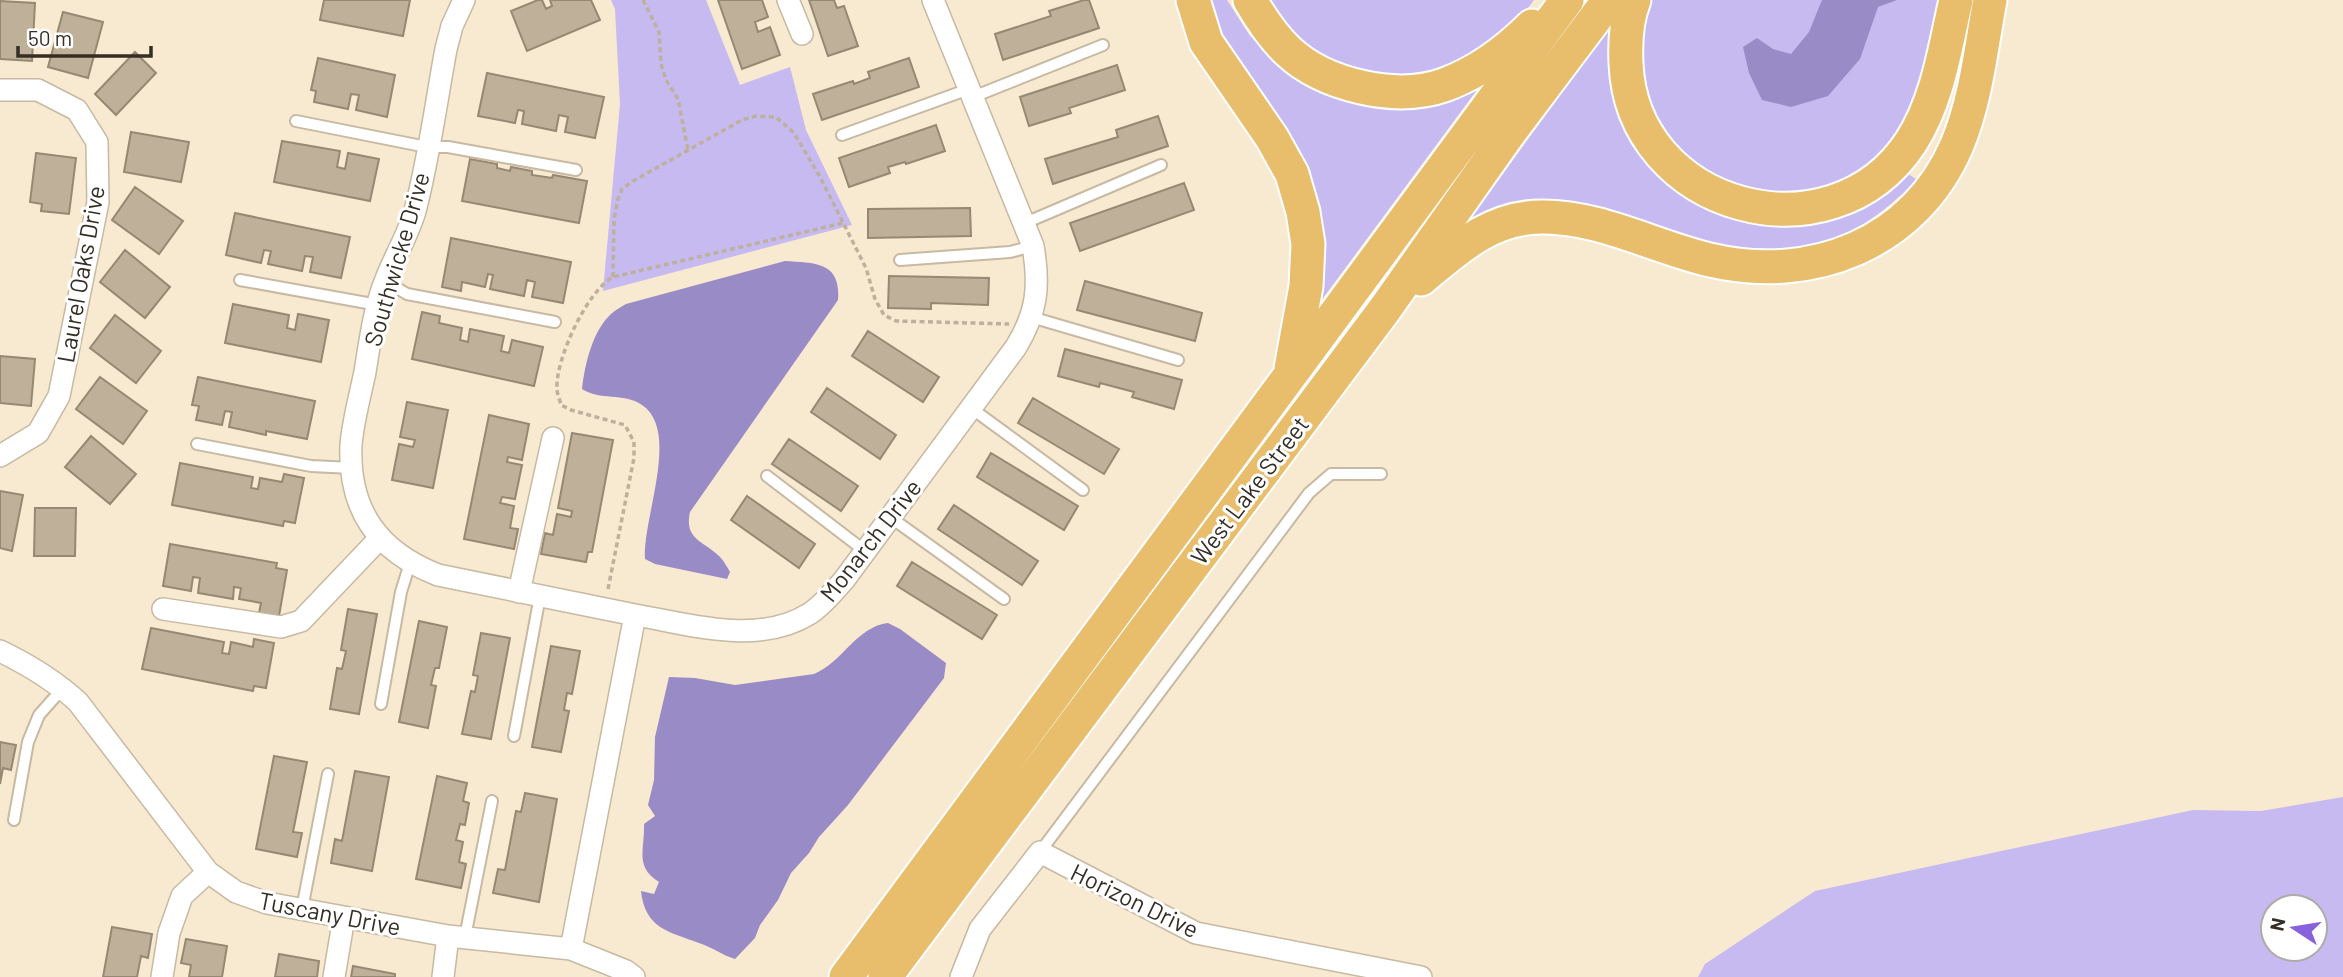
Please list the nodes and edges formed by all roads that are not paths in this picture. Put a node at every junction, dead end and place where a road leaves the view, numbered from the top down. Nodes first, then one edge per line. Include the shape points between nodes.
1 (464, 0) edge
2 (788, 0) edge
3 (933, 0) edge
4 (1193, 0) edge
5 (1250, 0) edge
6 (1559, 0) edge
7 (1567, 0) edge
8 (1609, 0) edge
9 (1634, 0) edge
10 (1956, 0) edge
11 (1990, 0) edge
12 (802, 34) dead end
13 (1103, 45) dead end
14 (0, 90) edge
15 (971, 93) junction
16 (296, 121) dead end
17 (842, 135) dead end
18 (427, 146) junction
19 (1161, 165) dead end
20 (576, 170) dead end
21 (1025, 223) junction
22 (1033, 246) junction
23 (900, 260) dead end
24 (240, 281) dead end
25 (385, 281) junction
26 (378, 305) junction
27 (1385, 309) junction
28 (555, 322) dead end
29 (1029, 322) junction
30 (1178, 360) dead end
31 (1290, 376) junction
32 (971, 408) junction
33 (553, 438) dead end
34 (197, 443) dead end
35 (0, 456) edge
36 (352, 468) junction
37 (1381, 474) dead end
38 (767, 476) dead end
39 (1083, 490) dead end
40 (890, 517) junction
41 (380, 538) junction
42 (865, 551) junction
43 (410, 563) junction
44 (529, 594) junction
45 (1004, 599) dead end
46 (163, 609) dead end
47 (635, 615) junction
48 (0, 651) edge
49 (63, 688) junction
50 (381, 704) dead end
51 (514, 736) dead end
52 (328, 774) dead end
53 (492, 801) dead end
54 (14, 820) dead end
55 (1040, 852) junction
56 (208, 872) junction
57 (302, 909) junction
58 (344, 917) junction
59 (457, 936) junction
60 (571, 948) junction
61 (162, 977) edge
62 (334, 977) edge
63 (443, 977) edge
64 (634, 977) edge
65 (846, 977) edge
66 (885, 977) edge
67 (961, 977) edge
68 (1421, 977) edge

1 - 18 street, Southwicke Drive via 446,49
2 - 12 street
3 - 15 street, Monarch Drive
4 - 31 highway via 1206,42 1272,138 1292,174 1303,212 1308,244 1306,286
5 - 6 highway via 1265,27 1290,53 1324,75 1371,90 1391,91 1441,86 1471,74 1514,43
7 - 31 highway, West Lake Street
8 - 27 highway, West Lake Street
9 - 10 highway via 1626,47 1627,82 1648,136 1677,170 1700,187 1729,201 1793,210 1846,197 1874,182 1896,162 1928,108
11 - 27 highway via 1971,99 1958,144 1940,179 1886,232 1857,248 1802,266 1736,266 1583,220 1539,216 1469,239
13 - 15 lane
14 - 35 street, Laurel Oaks Drive via 38,90 77,110 97,142 98,202 59,396 38,433
15 - 17 lane
15 - 21 street, Monarch Drive
16 - 18 lane
18 - 20 lane
18 - 25 street, Southwicke Drive via 415,212
19 - 21 lane
21 - 22 street, Monarch Drive
22 - 23 lane via 1010,253
22 - 29 street, Monarch Drive via 1037,284
24 - 26 lane
25 - 26 street, Southwicke Drive
25 - 28 lane via 407,294
26 - 36 street, Southwicke Drive via 351,442
27 - 66 highway, West Lake Street
29 - 30 lane
29 - 32 street, Monarch Drive
31 - 65 highway, West Lake Street
32 - 39 lane
32 - 40 street, Monarch Drive
33 - 44 street
34 - 36 lane via 311,466
36 - 41 street, Southwicke Drive via 356,494
37 - 55 lane via 1331,474 1309,493
38 - 42 lane
40 - 42 street, Monarch Drive
40 - 45 lane
41 - 43 street, Southwicke Drive
41 - 46 street via 301,621 281,627
42 - 47 street, Monarch Drive via 810,614 771,629 737,631
43 - 44 street, Southwicke Drive via 438,575
43 - 50 lane
44 - 47 street, Southwicke Drive
44 - 51 lane
47 - 60 street
48 - 49 street, Tuscany Drive
49 - 54 lane via 39,715 28,742
49 - 56 street, Tuscany Drive
52 - 57 lane
53 - 59 lane
55 - 67 street via 980,929
55 - 68 street, Horizon Drive via 1196,933
56 - 57 street, Tuscany Drive via 236,892
56 - 61 street via 182,896 169,933
57 - 58 street, Tuscany Drive
58 - 59 street, Tuscany Drive
58 - 62 street
59 - 60 street, Tuscany Drive
59 - 63 street
60 - 64 street, Tuscany Drive

